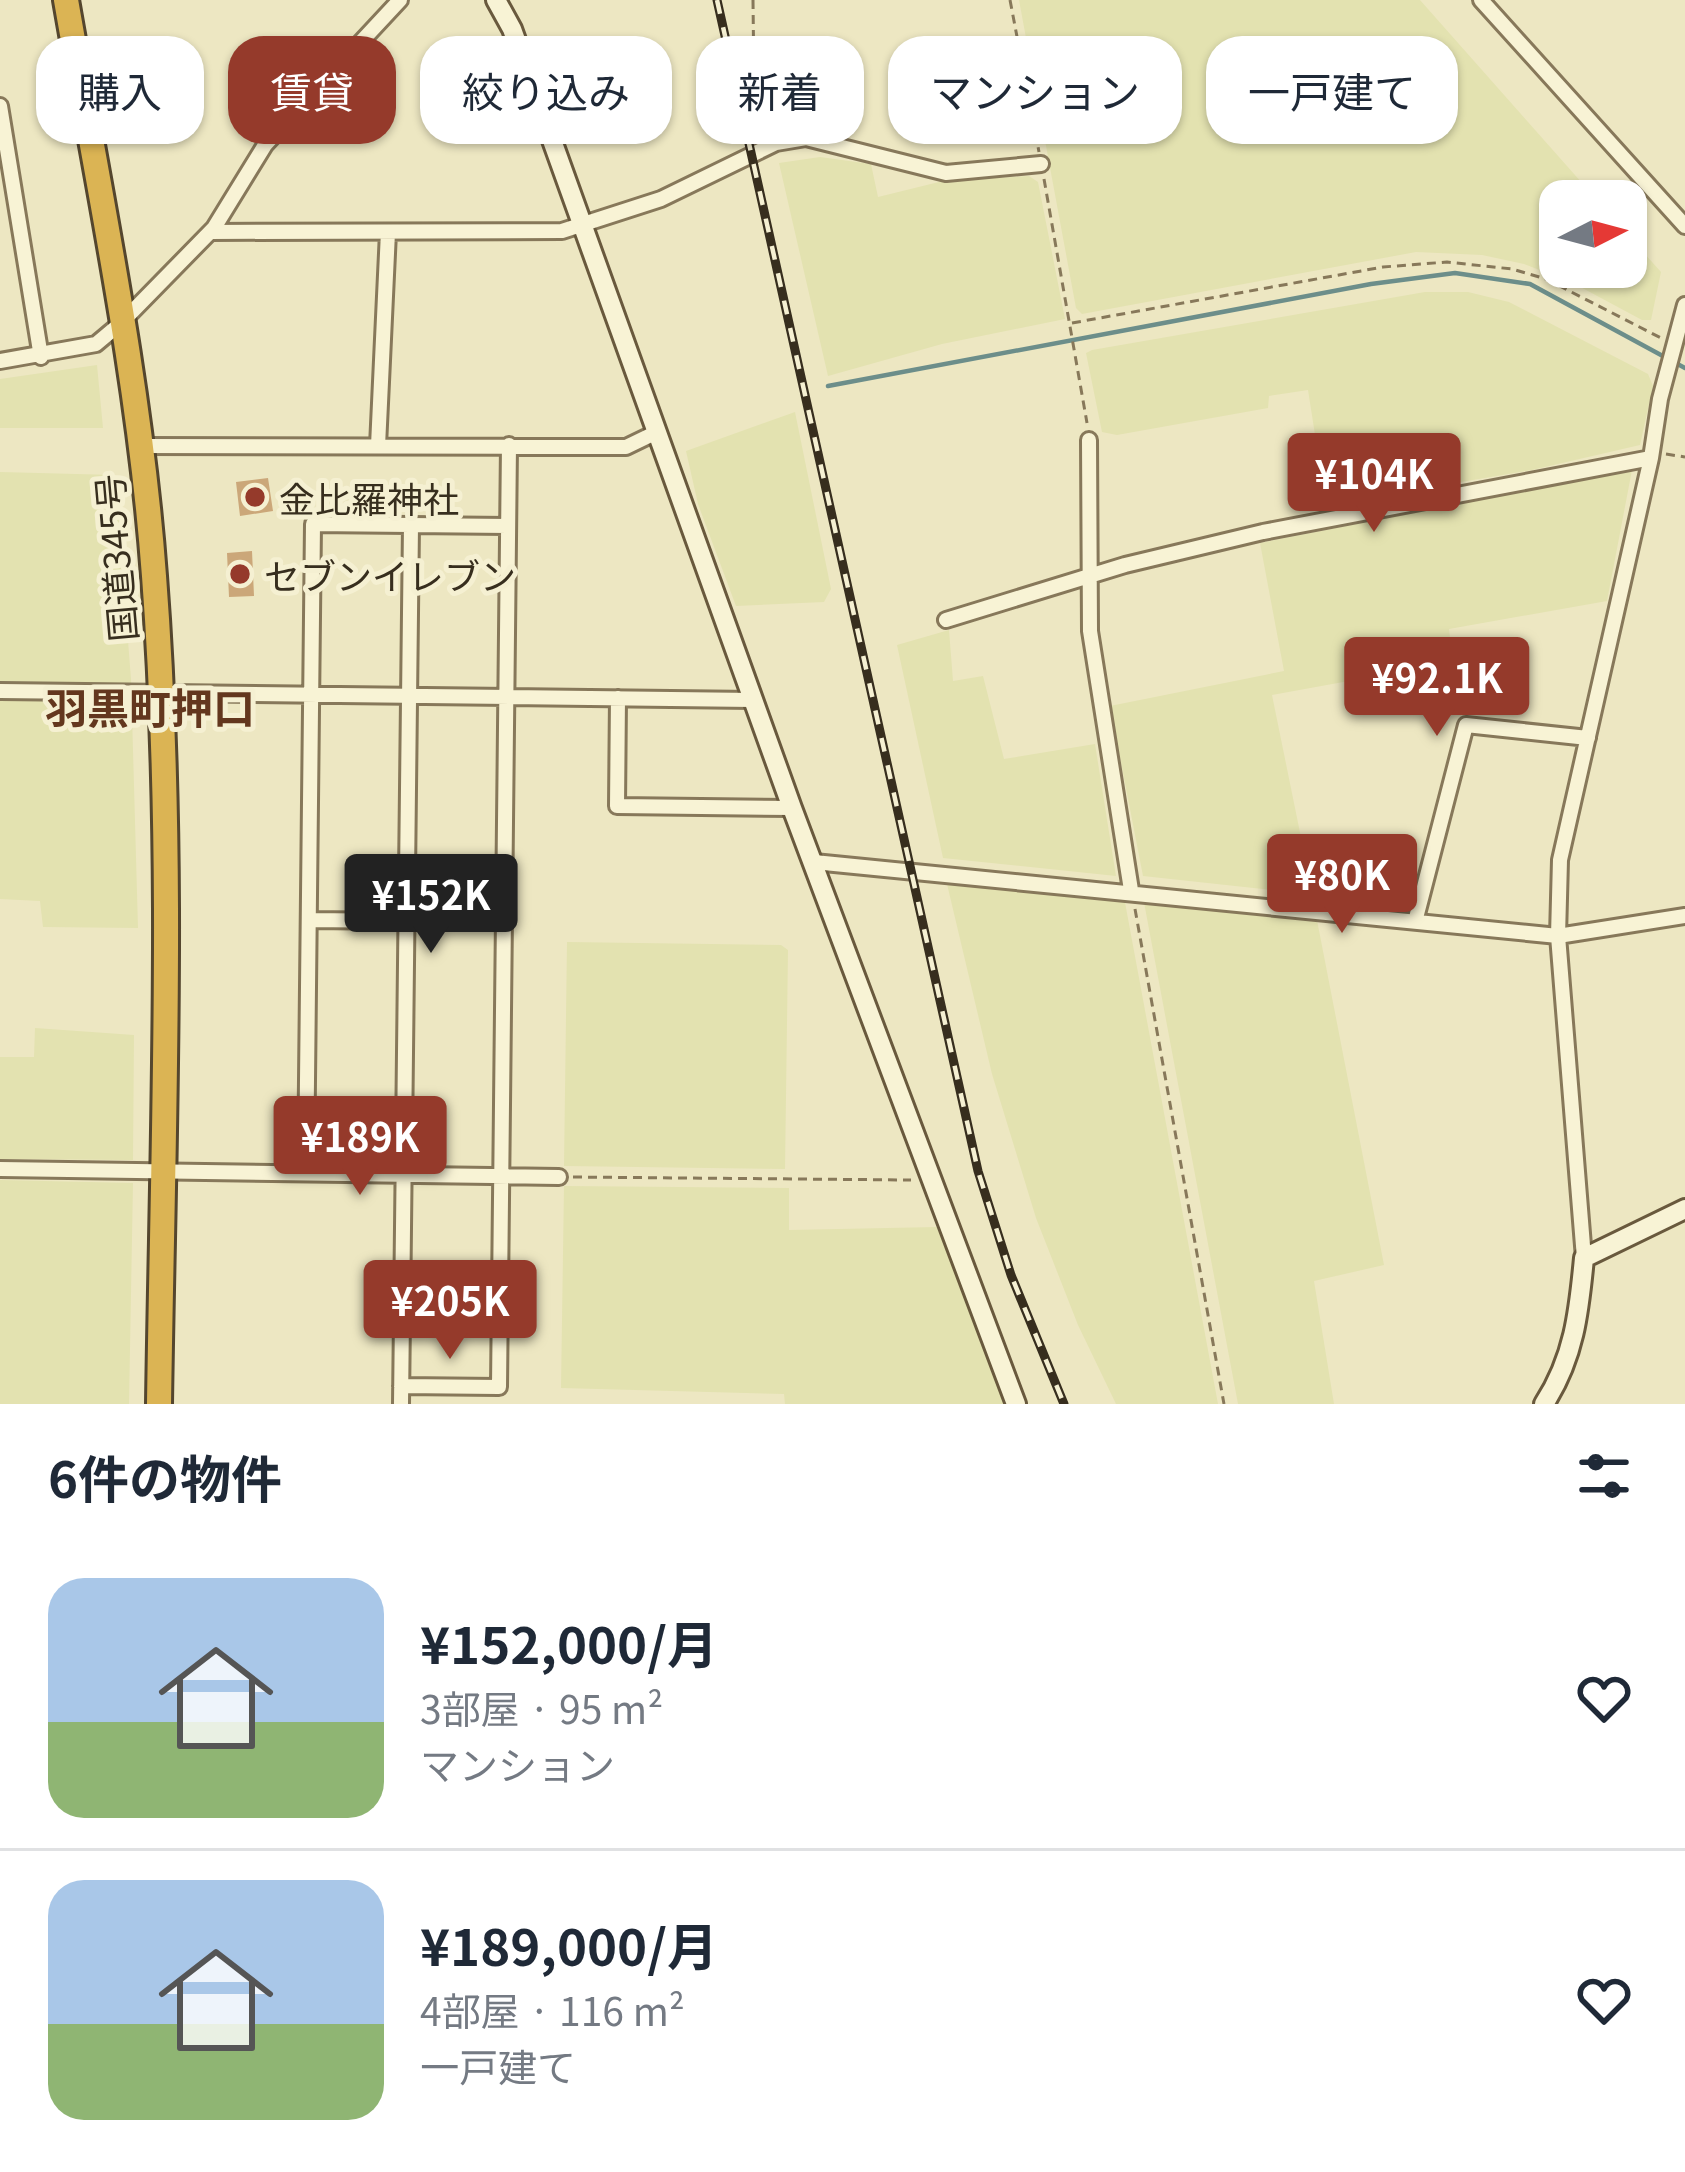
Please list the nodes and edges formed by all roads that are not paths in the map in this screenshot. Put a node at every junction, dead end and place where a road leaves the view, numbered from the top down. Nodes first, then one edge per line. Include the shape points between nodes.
1 (66, 0) edge
2 (400, 0) edge
3 (500, 0) edge
4 (1481, 0) edge
5 (0, 106) edge
6 (1041, 164) dead end
7 (584, 221) junction
8 (1685, 226) edge
9 (210, 232) junction
10 (388, 232) junction
11 (1685, 304) edge
12 (121, 323) junction
13 (41, 357) junction
14 (0, 361) edge
15 (657, 432) junction
16 (1089, 440) road end
17 (140, 446) junction
18 (378, 446) junction
19 (509, 446) junction
20 (1652, 455) junction
21 (411, 525) junction
22 (508, 526) junction
23 (1088, 575) junction
24 (946, 620) dead end
25 (0, 691) edge
26 (162, 693) junction
27 (311, 694) junction
28 (409, 695) junction
29 (506, 697) junction
30 (619, 698) junction
31 (753, 700) junction
32 (1588, 738) junction
33 (792, 808) junction
34 (814, 862) junction
35 (1131, 890) junction
36 (1685, 916) edge
37 (1416, 918) junction
38 (309, 920) junction
39 (406, 921) junction
40 (504, 922) junction
41 (1558, 935) junction
42 (0, 1169) edge
43 (162, 1171) junction
44 (306, 1173) junction
45 (404, 1174) junction
46 (501, 1175) junction
47 (559, 1177) road end
48 (1685, 1209) edge
49 (1584, 1258) junction
50 (401, 1386) junction
51 (159, 1404) edge
52 (401, 1404) edge
53 (1016, 1404) edge
54 (1544, 1404) edge

1 - 12 highway, 国道345号
2 - 9 street via 265,145
3 - 7 street
4 - 8 street
5 - 13 street
6 - 7 street via 946,173 814,138 776,143 661,199
7 - 10 street via 546,232
7 - 15 street
9 - 10 street
9 - 12 street
10 - 18 street
11 - 20 street
12 - 13 street via 96,344
12 - 17 highway, 国道345号
13 - 14 street
15 - 19 street via 626,447
15 - 31 street
16 - 23 street
17 - 18 street
17 - 26 highway, 国道345号
18 - 19 street
19 - 22 street
20 - 23 street
20 - 32 street
21 - 22 street
21 - 27 street via 313,524
21 - 28 street
22 - 29 street
23 - 24 street
23 - 35 street via 1096,684
25 - 26 street
26 - 27 street
26 - 43 highway, 国道345号
27 - 28 street
27 - 38 street
28 - 29 street
28 - 39 street
29 - 30 street
29 - 40 street
30 - 31 street
30 - 33 street via 617,806
31 - 33 street
32 - 37 street via 1466,725
32 - 41 street via 1560,860
33 - 34 street
34 - 35 street
34 - 53 street
35 - 37 street
36 - 41 street
37 - 41 street
38 - 39 street
38 - 44 street
39 - 40 street
39 - 45 street
40 - 46 street
41 - 49 street
42 - 43 street
43 - 44 street
43 - 51 highway, 国道345号
44 - 45 street
45 - 46 street
45 - 50 street
46 - 47 street
46 - 50 street via 499,1388
48 - 49 street
49 - 54 street via 1576,1338
50 - 52 street

